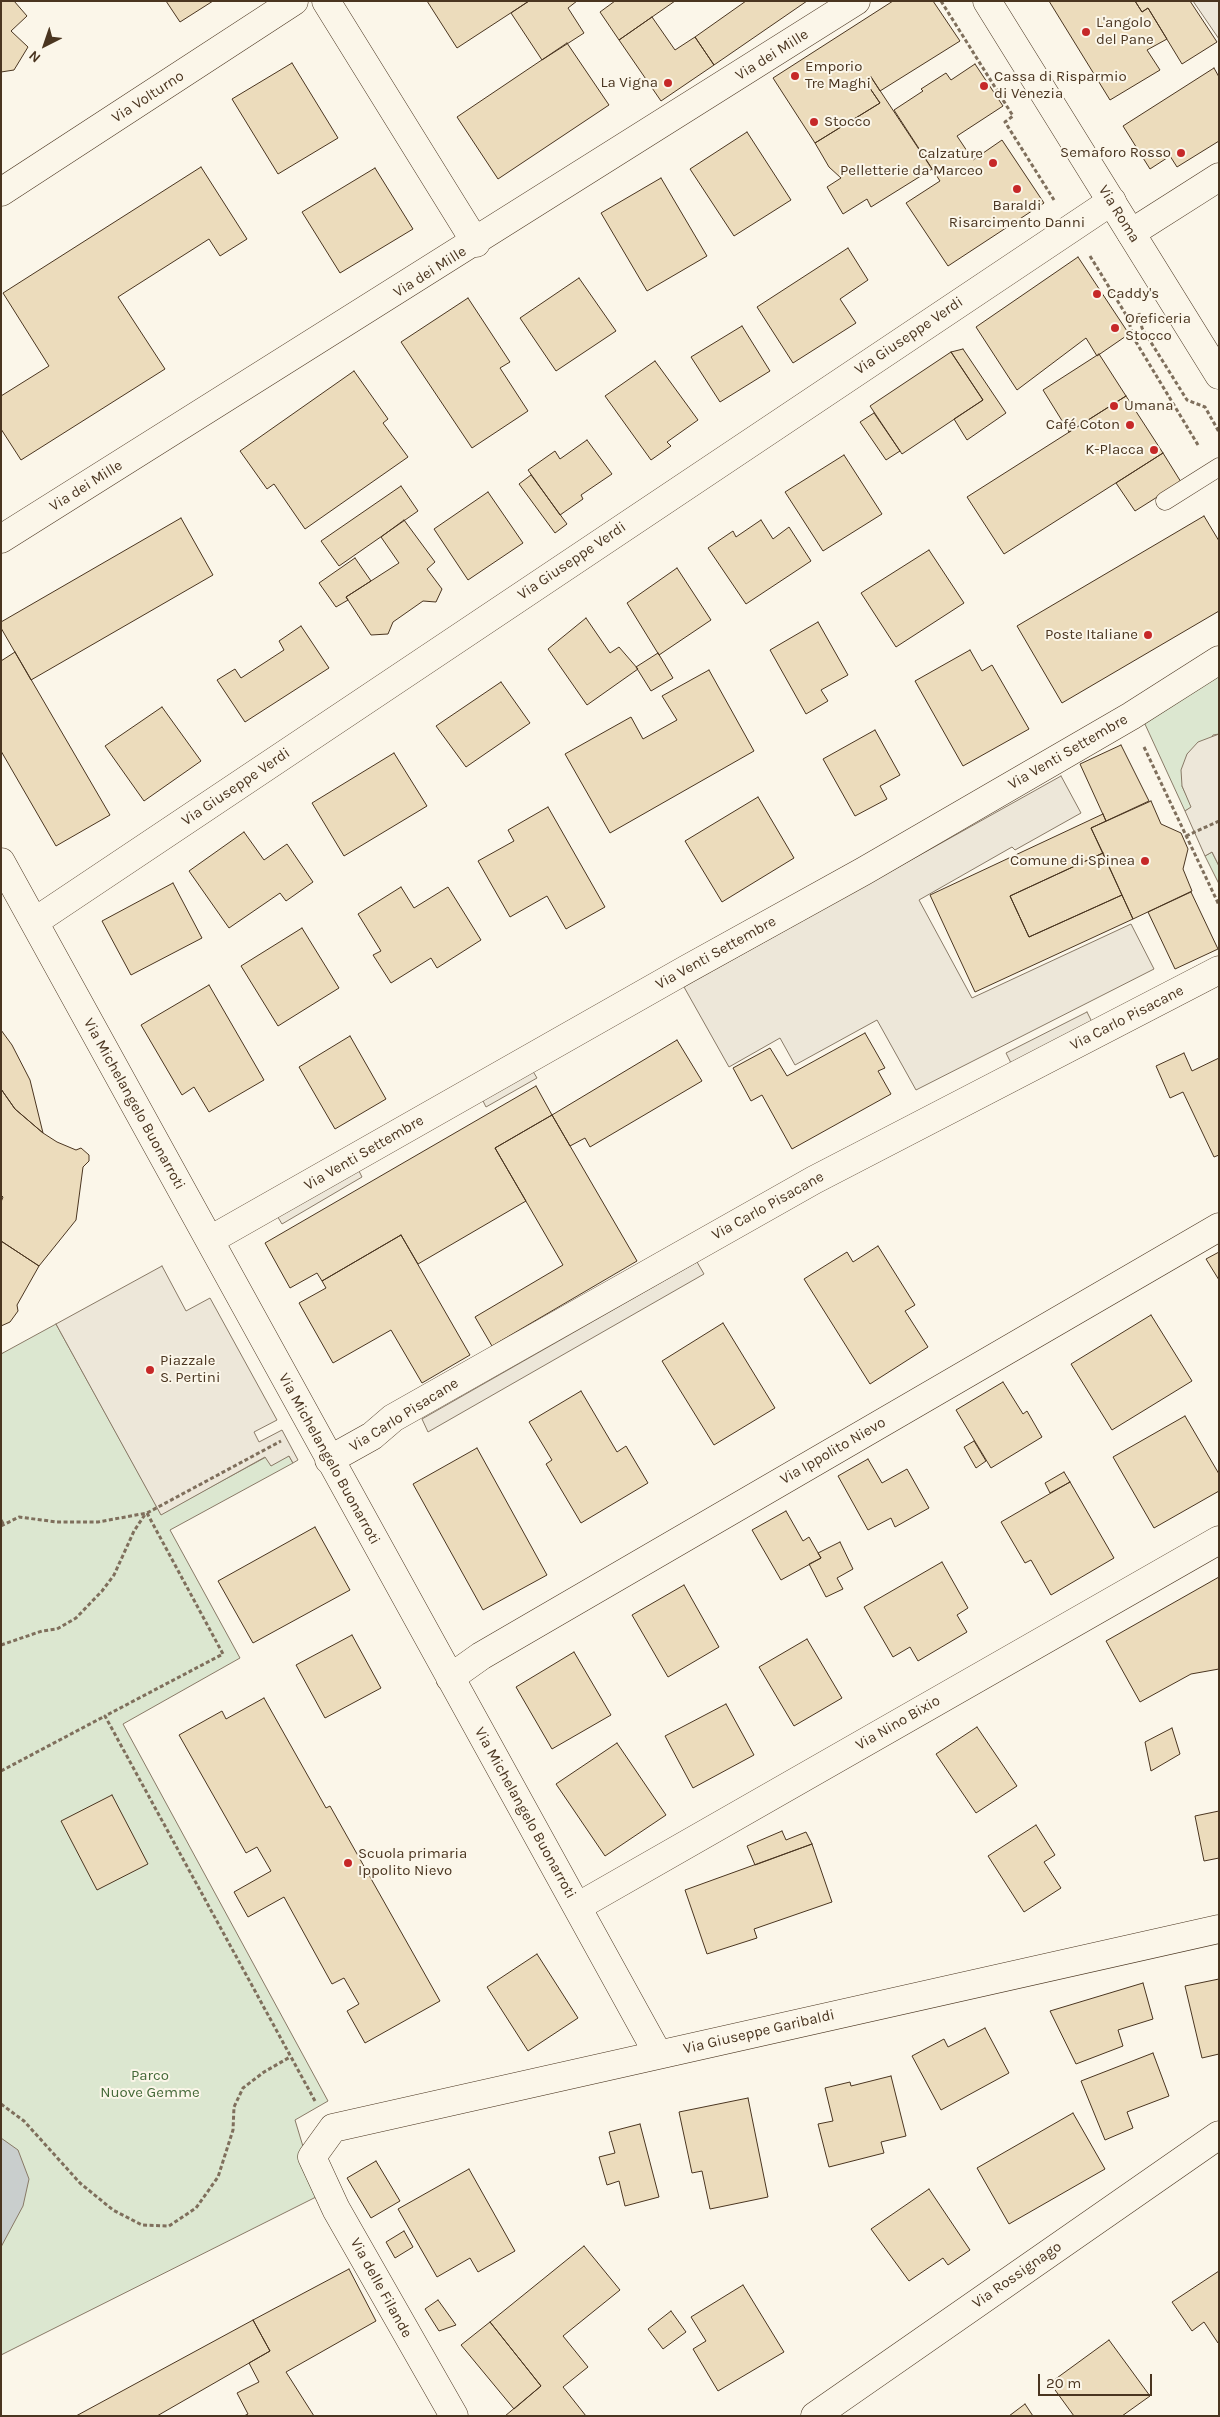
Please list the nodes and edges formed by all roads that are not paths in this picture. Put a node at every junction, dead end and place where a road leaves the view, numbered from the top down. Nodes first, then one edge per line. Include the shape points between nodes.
1 (294, 1) edge
2 (326, 1) edge
3 (856, 1) edge
4 (987, 1) edge
5 (1219, 177) edge
6 (1, 192) edge
7 (1112, 201) junction
8 (1131, 233) junction
9 (476, 242) junction
10 (1215, 361) edge
11 (1219, 467) edge
12 (1166, 501) dead end
13 (1, 539) edge
14 (1219, 660) edge
15 (1, 862) edge
16 (34, 922) junction
17 (1219, 970) edge
18 (1219, 1227) edge
19 (210, 1240) junction
20 (329, 1460) junction
21 (1219, 1540) edge
22 (450, 1678) junction
23 (577, 1907) junction
24 (1219, 1929) edge
25 (658, 2054) junction
26 (1219, 2135) edge
27 (312, 2157) joint
28 (454, 2416) edge
29 (815, 2416) edge

1 - 6 street, Via Volturno
2 - 9 street
3 - 9 street, Via dei Mille
4 - 7 street, Via Roma
5 - 8 street
7 - 8 street, Via Roma
7 - 16 street, Via Giuseppe Verdi
8 - 10 street, Via Roma
9 - 13 street, Via dei Mille
11 - 12 lane
14 - 19 street, Via Venti Settembre via 1130,716 864,870
15 - 16 street, Via Michelangelo Buonarroti
16 - 19 street, Via Michelangelo Buonarroti
17 - 20 street, Via Carlo Pisacane via 814,1180 393,1418 372,1436
18 - 22 street, Via Ippolito Nievo via 489,1651
19 - 20 street, Via Michelangelo Buonarroti
20 - 22 street, Via Michelangelo Buonarroti
21 - 23 street, Via Nino Bixio
22 - 23 street, Via Michelangelo Buonarroti
23 - 25 street, Via Michelangelo Buonarroti
24 - 25 street, Via Giuseppe Garibaldi
25 - 27 street, Via Giuseppe Garibaldi via 333,2128
26 - 29 street, Via Rossignago
27 - 28 street, Via delle Filande via 336,2209

